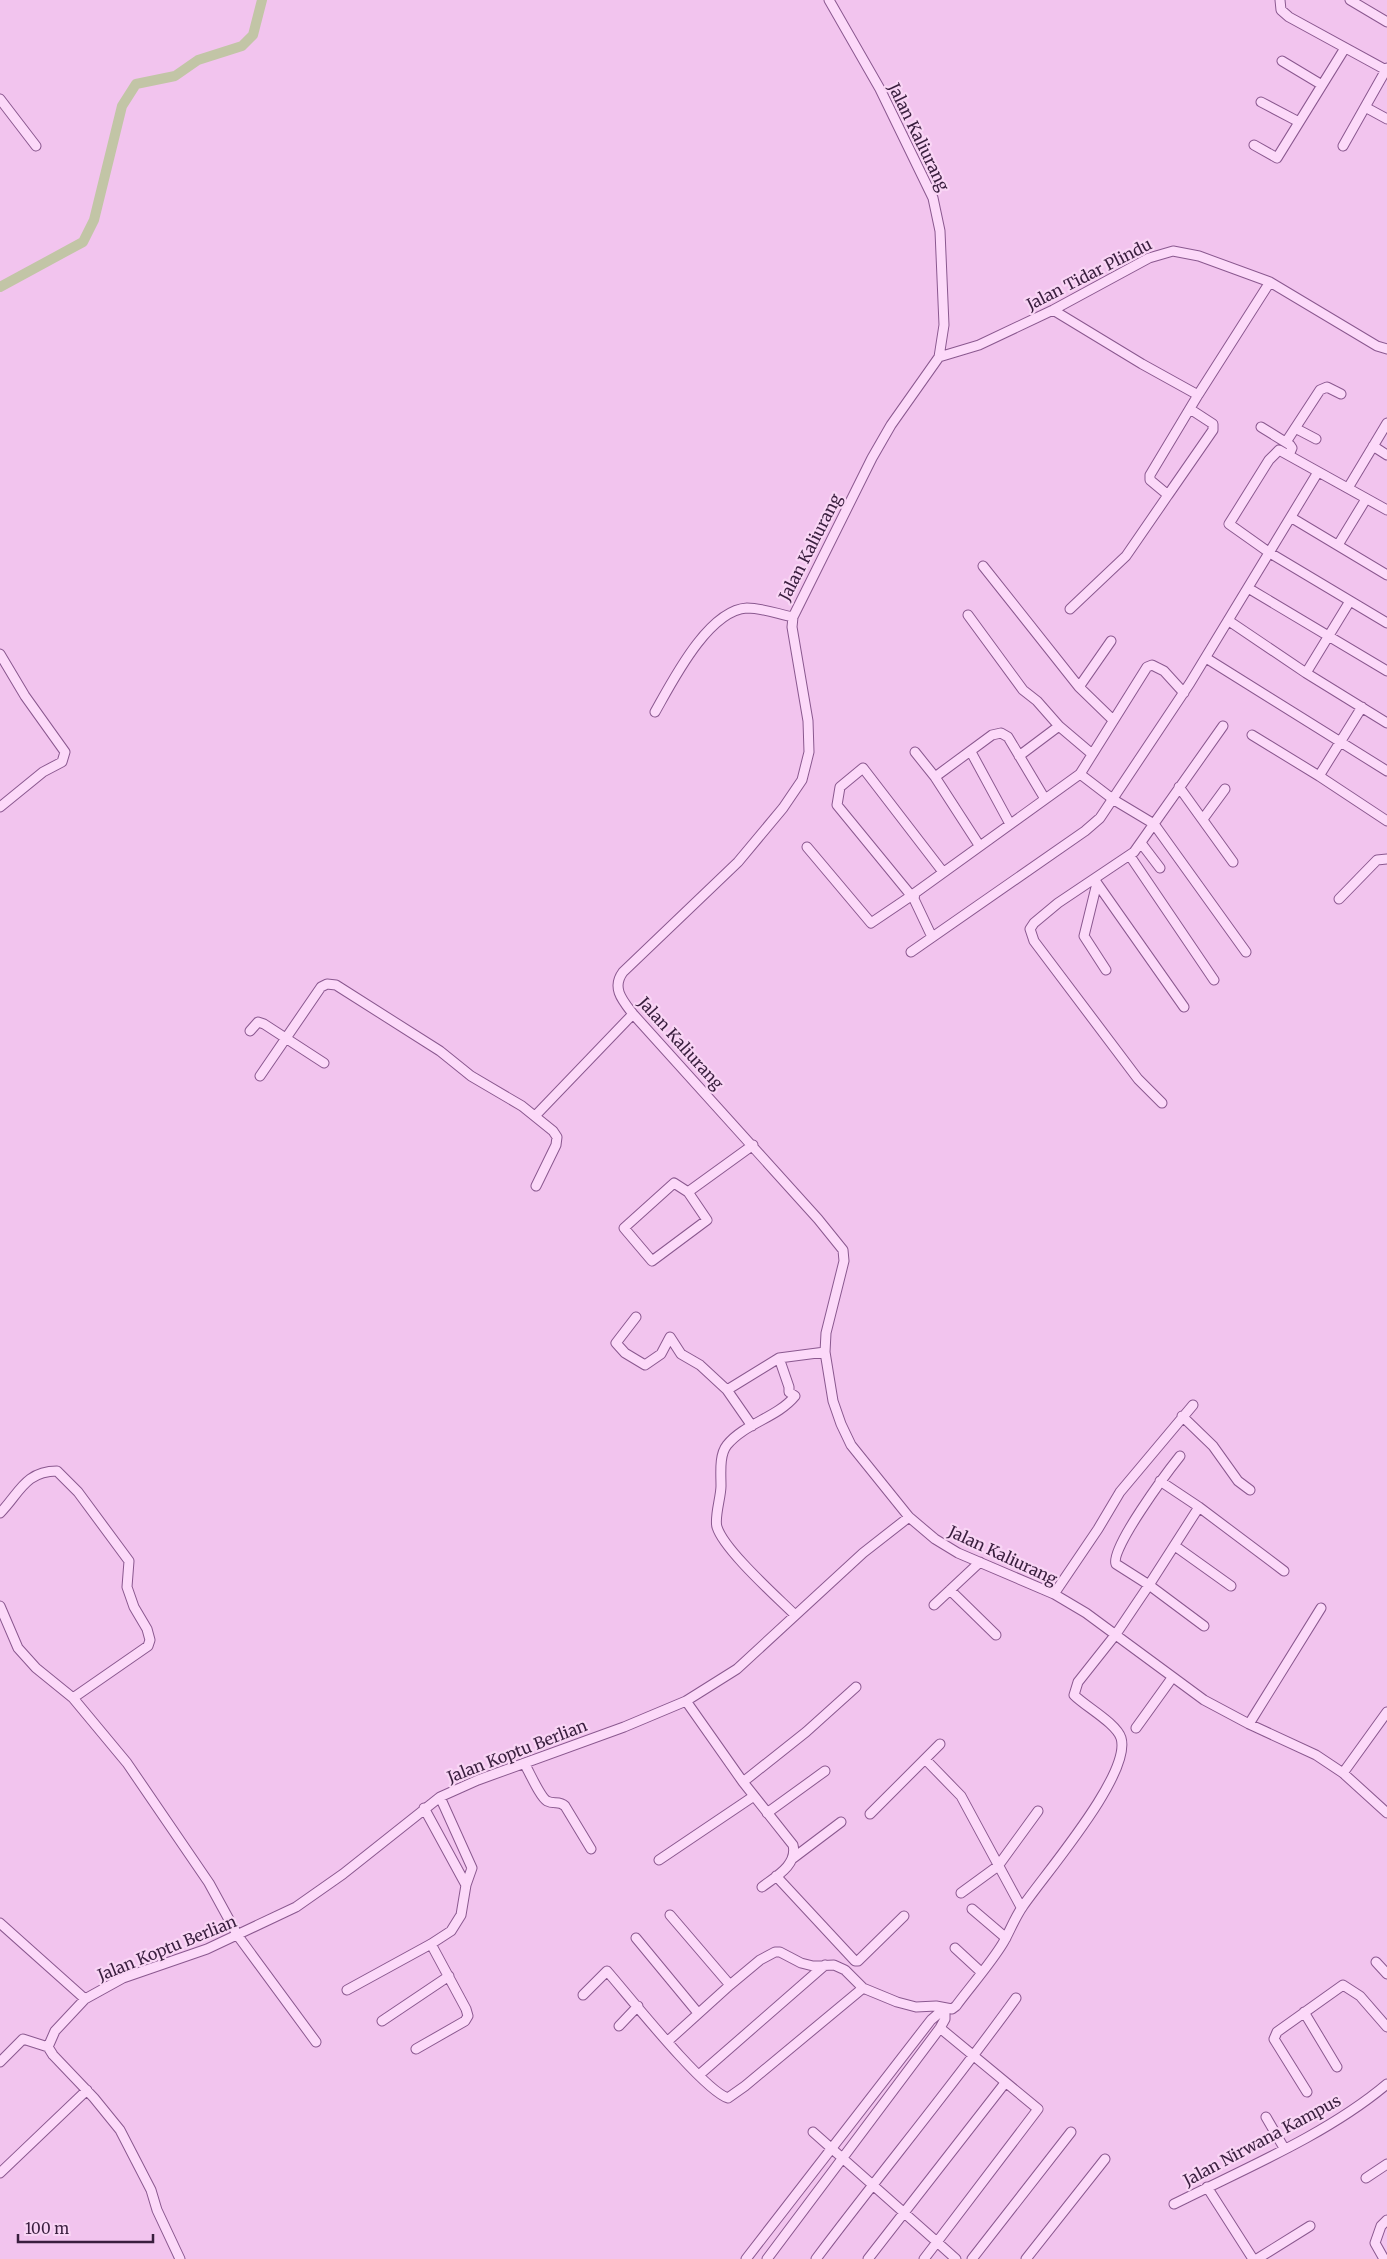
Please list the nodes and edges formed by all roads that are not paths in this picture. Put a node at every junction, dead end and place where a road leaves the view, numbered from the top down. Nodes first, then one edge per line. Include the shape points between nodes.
1 (829, 0) edge
2 (1280, 0) edge
3 (1350, 0) edge
4 (1387, 22) edge
5 (1345, 48) junction
6 (1282, 61) dead end
7 (1386, 69) edge
8 (1322, 86) junction
9 (0, 99) edge
10 (1261, 102) dead end
11 (1365, 107) junction
12 (1387, 120) edge
13 (1299, 122) junction
14 (1254, 145) dead end
15 (36, 146) dead end
16 (1343, 146) dead end
17 (1270, 282) junction
18 (1053, 310) junction
19 (1387, 349) edge
20 (939, 356) junction
21 (1341, 394) dead end
22 (1198, 395) junction
23 (1190, 408) junction
24 (1387, 423) edge
25 (1261, 427) dead end
26 (1295, 428) junction
27 (1316, 439) dead end
28 (1286, 442) junction
29 (1373, 446) junction
30 (1289, 455) junction
31 (1387, 455) edge
32 (1318, 472) junction
33 (1348, 488) junction
34 (1168, 495) junction
35 (1366, 499) junction
36 (1387, 510) edge
37 (1292, 518) junction
38 (1338, 545) junction
39 (1270, 553) junction
40 (983, 566) dead end
41 (1387, 574) edge
42 (1248, 588) junction
43 (1350, 601) junction
44 (1070, 609) dead end
45 (968, 615) dead end
46 (792, 616) junction
47 (1229, 621) junction
48 (1387, 622) edge
49 (1329, 636) junction
50 (1111, 641) dead end
51 (0, 654) edge
52 (1206, 658) junction
53 (1387, 672) edge
54 (1306, 673) junction
55 (1079, 687) junction
56 (1184, 693) junction
57 (1362, 707) junction
58 (654, 712) dead end
59 (1114, 720) junction
60 (1387, 723) edge
61 (1059, 726) junction
62 (1223, 726) dead end
63 (1252, 735) dead end
64 (1341, 741) junction
65 (915, 752) dead end
66 (971, 752) junction
67 (1092, 754) junction
68 (1019, 756) junction
69 (1387, 771) edge
70 (1080, 774) junction
71 (1319, 776) junction
72 (935, 777) junction
73 (1179, 787) junction
74 (1226, 789) dead end
75 (1045, 799) junction
76 (1114, 800) junction
77 (0, 807) edge
78 (1203, 819) junction
79 (1387, 821) edge
80 (1010, 824) junction
81 (1154, 824) junction
82 (1141, 844) junction
83 (979, 845) junction
84 (808, 846) dead end
85 (1130, 856) junction
86 (1387, 859) edge
87 (1233, 862) dead end
88 (1160, 868) dead end
89 (943, 872) junction
90 (1095, 881) junction
91 (912, 897) junction
92 (1339, 899) dead end
93 (932, 936) junction
94 (911, 952) dead end
95 (1246, 952) dead end
96 (1106, 970) dead end
97 (1214, 980) dead end
98 (1184, 1007) dead end
99 (634, 1014) junction
100 (250, 1031) dead end
101 (287, 1037) junction
102 (324, 1062) dead end
103 (260, 1076) dead end
104 (1162, 1103) dead end
105 (535, 1116) junction
106 (752, 1145) junction
107 (536, 1186) dead end
108 (688, 1192) junction
109 (636, 1317) dead end
110 (826, 1352) junction
111 (780, 1358) junction
112 (727, 1390) junction
113 (1193, 1405) dead end
114 (1182, 1416) junction
115 (752, 1426) junction
116 (1180, 1456) dead end
117 (1160, 1481) junction
118 (1250, 1490) dead end
119 (1199, 1507) junction
120 (0, 1513) edge
121 (909, 1517) junction
122 (1175, 1546) junction
123 (980, 1562) junction
124 (1284, 1571) dead end
125 (1149, 1585) junction
126 (1230, 1586) dead end
127 (950, 1590) junction
128 (1054, 1594) junction
129 (934, 1605) dead end
130 (0, 1606) edge
131 (1321, 1608) dead end
132 (795, 1615) junction
133 (1204, 1626) dead end
134 (1116, 1634) junction
135 (996, 1635) dead end
136 (1172, 1678) junction
137 (856, 1687) dead end
138 (73, 1698) junction
139 (686, 1701) junction
140 (1387, 1712) edge
141 (1249, 1724) junction
142 (1136, 1728) dead end
143 (940, 1744) dead end
144 (925, 1759) junction
145 (524, 1763) junction
146 (825, 1771) dead end
147 (1343, 1773) junction
148 (743, 1782) junction
149 (754, 1796) junction
150 (440, 1797) junction
151 (424, 1808) junction
152 (1038, 1811) dead end
153 (767, 1813) junction
154 (1387, 1813) edge
155 (870, 1814) dead end
156 (841, 1822) dead end
157 (592, 1849) dead end
158 (792, 1859) junction
159 (659, 1860) dead end
160 (998, 1866) junction
161 (776, 1876) junction
162 (466, 1885) junction
163 (762, 1887) dead end
164 (961, 1893) dead end
165 (1022, 1907) junction
166 (972, 1910) dead end
167 (670, 1915) dead end
168 (904, 1916) dead end
169 (0, 1923) edge
170 (238, 1936) junction
171 (636, 1938) dead end
172 (1006, 1938) junction
173 (432, 1944) junction
174 (955, 1948) dead end
175 (1376, 1962) dead end
176 (825, 1964) junction
177 (981, 1972) junction
178 (1387, 1974) edge
179 (449, 1976) junction
180 (730, 1985) junction
181 (863, 1988) junction
182 (347, 1990) dead end
183 (583, 1995) dead end
184 (1016, 1998) dead end
185 (85, 1999) junction
186 (638, 2006) junction
187 (945, 2008) junction
188 (1304, 2012) junction
189 (698, 2013) junction
190 (382, 2020) dead end
191 (619, 2026) dead end
192 (1387, 2027) edge
193 (940, 2028) junction
194 (668, 2041) junction
195 (316, 2042) dead end
196 (48, 2047) junction
197 (416, 2049) dead end
198 (974, 2057) junction
199 (0, 2062) edge
200 (1337, 2067) dead end
201 (699, 2075) junction
202 (1005, 2083) junction
203 (1387, 2084) edge
204 (87, 2090) junction
205 (1307, 2092) dead end
206 (1266, 2117) dead end
207 (813, 2132) dead end
208 (1071, 2132) dead end
209 (831, 2148) junction
210 (1284, 2148) junction
211 (842, 2158) junction
212 (1105, 2159) dead end
213 (1387, 2164) edge
214 (0, 2174) edge
215 (1366, 2178) dead end
216 (872, 2185) junction
217 (1207, 2187) junction
218 (1174, 2204) dead end
219 (904, 2213) junction
220 (1387, 2220) edge
221 (1310, 2226) dead end
222 (1383, 2231) edge
223 (937, 2242) junction
224 (180, 2259) edge
225 (746, 2259) edge
226 (767, 2259) edge
227 (816, 2259) edge
228 (868, 2259) edge
229 (924, 2259) edge
230 (956, 2259) edge
231 (972, 2259) edge
232 (1026, 2259) edge
233 (1255, 2259) edge
234 (1384, 2259) edge

1 - 20 street, Jalan Kaliurang via 880,89 934,198 940,231 944,309
2 - 5 street via 1281,10 1289,17
3 - 4 street
5 - 7 street
5 - 8 street
6 - 8 street
7 - 11 street
8 - 13 street
9 - 15 street
10 - 13 street
11 - 12 street
11 - 16 street
13 - 14 street via 1278,158
17 - 18 street, Jalan Tidar Plindu via 1199,256 1173,251 1150,258
17 - 19 street, Jalan Tidar Plindu
17 - 22 street
18 - 20 street, Jalan Tidar Plindu via 979,345
18 - 22 street
20 - 46 street, Jalan Kaliurang via 872,458
21 - 26 street via 1322,388
22 - 23 street
23 - 34 street via 1150,475 1150,480
23 - 34 street via 1214,426
24 - 29 street
25 - 28 street
26 - 27 street
26 - 28 street
28 - 30 street via 1292,448
29 - 31 street
29 - 33 street
30 - 32 street
30 - 39 street via 1280,450 1275,453 1229,523
32 - 33 street
32 - 37 street
33 - 35 street
34 - 44 street via 1126,556
35 - 36 street
35 - 38 street
37 - 38 street
37 - 39 street
38 - 41 street
39 - 42 street
39 - 43 street
40 - 55 street
42 - 47 street
42 - 49 street
43 - 48 street
43 - 49 street
45 - 61 street via 1023,690
46 - 58 street via 747,608 728,615 691,650
46 - 99 street, Jalan Kaliurang via 808,721 809,752 802,780 744,855 620,976 618,992
47 - 52 street
47 - 54 street
49 - 53 street
49 - 54 street
50 - 55 street
51 - 77 street via 65,752 62,762 43,772
52 - 56 street
52 - 64 street
54 - 57 street
55 - 59 street
56 - 59 street via 1164,671 1154,665 1149,666
56 - 76 street
57 - 60 street
57 - 64 street
59 - 67 street
61 - 67 street
61 - 68 street
62 - 73 street
63 - 71 street
64 - 69 street
64 - 71 street
65 - 72 street
66 - 68 street via 1000,732 1008,737
66 - 72 street
66 - 80 street
67 - 70 street
68 - 75 street
70 - 75 street
70 - 76 street
71 - 79 street
72 - 83 street
73 - 78 street
73 - 81 street
74 - 78 street
75 - 80 street
76 - 81 street
76 - 93 street via 1085,831
78 - 87 street
80 - 83 street
81 - 82 street
81 - 95 street
82 - 85 street
82 - 88 street
83 - 89 street
84 - 91 street via 871,923
85 - 90 street
85 - 97 street
86 - 92 street via 1377,860
89 - 91 street
89 - 91 street via 863,768 840,787 837,805
90 - 96 street via 1084,936
90 - 98 street
90 - 104 street via 1038,919 1030,928 1030,935 1138,1079
91 - 93 street
93 - 94 street
99 - 105 street
99 - 106 street, Jalan Kaliurang
100 - 101 street via 260,1022
101 - 102 street
101 - 103 street
101 - 105 street via 321,987 333,984
105 - 107 street via 553,1131 557,1140
106 - 108 street
106 - 110 street, Jalan Kaliurang via 818,1218 844,1253 826,1333
108 - 108 street via 674,1183 624,1228 652,1261 707,1220
109 - 112 street via 616,1343 625,1353 645,1365 661,1354 670,1338 681,1354 700,1365
110 - 111 street
110 - 121 street, Jalan Kaliurang via 833,1401 851,1445
111 - 112 street
111 - 115 street via 788,1392 795,1396
112 - 115 street
113 - 114 street
114 - 118 street via 1213,1446 1238,1481
114 - 128 street via 1120,1492
115 - 132 street via 733,1440 724,1452 717,1525 728,1545
116 - 117 street
117 - 119 street
117 - 125 street via 1114,1560
119 - 122 street
119 - 124 street
120 - 138 street via 20,1487 38,1474 57,1471 78,1492 129,1561 127,1587 134,1607 148,1629 148,1646
121 - 123 street, Jalan Kaliurang via 934,1539
121 - 132 street, Jalan Koptu Berlian
122 - 125 street
122 - 126 street
123 - 127 street
123 - 128 street, Jalan Kaliurang
125 - 133 street
125 - 134 street
127 - 129 street
127 - 135 street
128 - 134 street, Jalan Kaliurang
130 - 138 street via 18,1648 36,1668
131 - 141 street
132 - 139 street, Jalan Koptu Berlian via 737,1669
134 - 136 street, Jalan Kaliurang
134 - 165 street via 1078,1682 1074,1692 1119,1735 1122,1744 1116,1766 1096,1808
136 - 141 street, Jalan Kaliurang
136 - 142 street
137 - 148 street
138 - 170 street via 161,1810 209,1883
139 - 145 street, Jalan Koptu Berlian
139 - 148 street
140 - 147 street
141 - 147 street, Jalan Kaliurang via 1316,1755
143 - 144 street
144 - 155 street
144 - 160 street via 961,1796
145 - 150 street, Jalan Koptu Berlian
145 - 157 street via 543,1798 565,1806
146 - 153 street
147 - 154 street, Jalan Kaliurang
148 - 149 street
149 - 153 street
149 - 159 street
150 - 151 street, Jalan Koptu Berlian
150 - 162 street via 472,1868
151 - 162 street
151 - 170 street, Jalan Koptu Berlian via 319,1892
152 - 160 street
153 - 158 street via 790,1840 794,1850
156 - 158 street
158 - 161 street
160 - 164 street
160 - 165 street
161 - 163 street
161 - 168 street via 858,1961
162 - 173 street via 461,1915 451,1931
165 - 172 street
166 - 172 street
167 - 180 street
169 - 185 street, Jalan Koptu Berlian
170 - 185 street, Jalan Koptu Berlian via 123,1978
170 - 195 street
171 - 189 street
172 - 177 street
173 - 179 street
173 - 182 street
174 - 177 street
175 - 178 street
176 - 180 street via 813,1966 775,1952
176 - 181 street via 844,1970
176 - 201 street
177 - 187 street via 956,2006
179 - 190 street
179 - 197 street via 466,2010 467,2019
180 - 189 street
181 - 187 street via 916,2007
181 - 201 street via 731,2097 722,2095
183 - 186 street via 607,1971
184 - 198 street
185 - 196 street via 55,2031
186 - 191 street
186 - 194 street
187 - 193 street via 945,2019
187 - 209 street via 931,2020
188 - 192 street via 1345,1985 1360,1996
188 - 200 street
188 - 205 street via 1274,2037
189 - 194 street
193 - 198 street
193 - 211 street
194 - 201 street
196 - 199 street via 23,2039
196 - 204 street
198 - 202 street
198 - 216 street
202 - 219 street
202 - 223 street via 1038,2108
203 - 210 street, Jalan Nirwana Kampus via 1341,2117
204 - 214 street
204 - 224 street via 120,2130 133,2153
206 - 210 street
207 - 209 street
208 - 231 street
209 - 211 street
209 - 225 street
210 - 217 street, Jalan Nirwana Kampus
211 - 216 street
211 - 226 street
212 - 232 street
213 - 215 street
216 - 219 street
216 - 227 street
217 - 218 street, Jalan Nirwana Kampus
217 - 233 street
219 - 223 street
219 - 228 street
220 - 222 street via 1382,2224
221 - 233 street
222 - 234 street via 1376,2240 1376,2247
223 - 229 street
223 - 230 street

